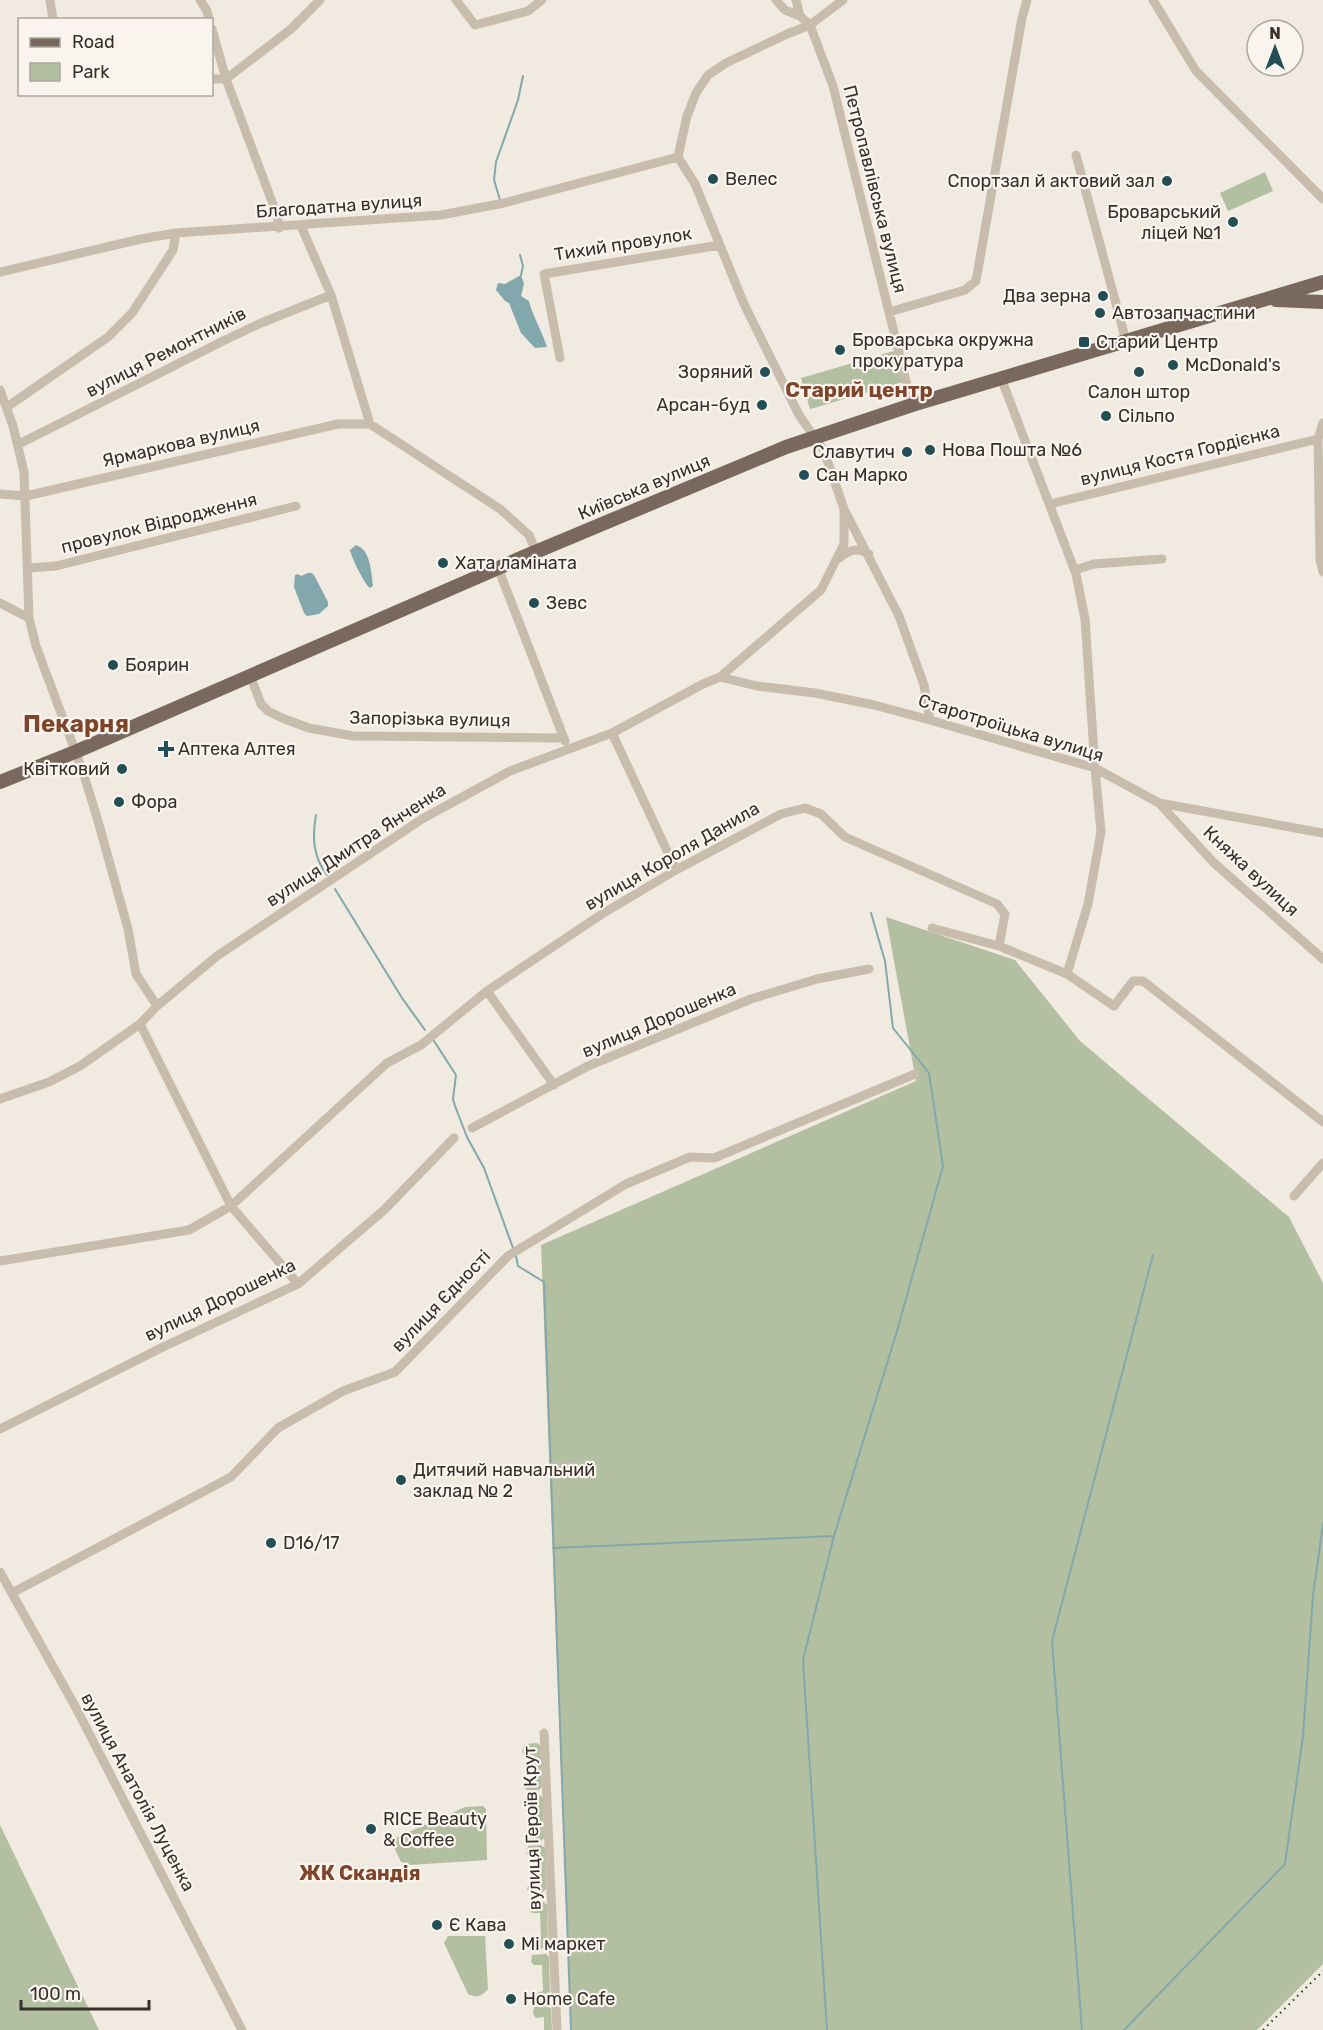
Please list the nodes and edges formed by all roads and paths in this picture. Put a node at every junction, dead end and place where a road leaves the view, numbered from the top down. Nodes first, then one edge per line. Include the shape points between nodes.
1 (50, 0) edge
2 (200, 0) edge
3 (320, 0) edge
4 (456, 0) edge
5 (542, 0) edge
6 (776, 0) edge
7 (796, 0) edge
8 (843, 0) edge
9 (1027, 0) edge
10 (1153, 0) edge
11 (800, 16) junction
12 (53, 18) edge
13 (209, 18) edge
14 (810, 25) junction
15 (213, 33) edge
16 (213, 79) edge
17 (226, 79) junction
18 (1076, 155) dead end
19 (678, 157) junction
20 (1323, 199) edge
21 (301, 226) junction
22 (279, 228) junction
23 (176, 233) junction
24 (720, 245) junction
25 (0, 272) edge
26 (1323, 282) edge
27 (331, 295) junction
28 (1265, 300) junction
29 (1323, 302) edge
30 (889, 312) junction
31 (1126, 341) junction
32 (560, 358) dead end
33 (1001, 378) junction
34 (0, 390) edge
35 (912, 405) junction
36 (7, 407) junction
37 (1323, 423) edge
38 (370, 424) junction
39 (814, 436) junction
40 (1318, 439) junction
41 (19, 444) junction
42 (0, 494) edge
43 (26, 496) junction
44 (1050, 504) junction
45 (296, 506) dead end
46 (844, 509) junction
47 (536, 552) junction
48 (869, 554) junction
49 (1162, 559) dead end
50 (836, 560) junction
51 (28, 568) junction
52 (498, 568) junction
53 (1075, 570) junction
54 (1323, 572) edge
55 (0, 603) edge
56 (29, 618) junction
57 (250, 675) junction
58 (720, 677) junction
59 (930, 720) junction
60 (612, 733) junction
61 (564, 738) junction
62 (568, 749) junction
63 (75, 752) junction
64 (1095, 768) junction
65 (0, 782) edge
66 (1159, 803) junction
67 (1323, 833) edge
68 (676, 870) junction
69 (932, 928) dead end
70 (999, 946) junction
71 (1323, 959) edge
72 (869, 969) dead end
73 (1067, 974) junction
74 (487, 991) junction
75 (157, 1006) junction
76 (140, 1024) junction
77 (915, 1074) dead end
78 (554, 1084) junction
79 (0, 1099) edge
80 (1323, 1122) edge
81 (472, 1128) dead end
82 (454, 1138) dead end
83 (1323, 1163) edge
84 (1294, 1196) dead end
85 (231, 1206) junction
86 (0, 1261) edge
87 (298, 1284) junction
88 (0, 1429) edge
89 (0, 1572) edge
90 (12, 1593) junction
91 (544, 1733) dead end
92 (242, 2030) edge
93 (557, 2030) edge

1 - 12 street
2 - 13 street
3 - 17 street via 291,29
4 - 5 street via 475,25 528,11
6 - 11 street, Петропавлівська вулиця via 785,10
7 - 11 street
8 - 14 street
9 - 30 street via 976,281 965,290
10 - 20 street via 1196,71
11 - 14 street, Петропавлівська вулиця
14 - 19 street via 708,75 687,116
14 - 30 street, Петропавлівська вулиця via 833,86
15 - 17 street
16 - 17 street
17 - 22 street
18 - 31 street
19 - 21 street, Благодатна вулиця via 495,206 441,215
19 - 24 street via 695,184
21 - 22 street, Благодатна вулиця
21 - 27 street
22 - 23 street, Благодатна вулиця
23 - 25 street, Благодатна вулиця
23 - 36 street via 173,250 132,313 108,337
24 - 32 street, Тихий провулок via 544,274
24 - 39 street via 744,304 799,415
26 - 28 main road, Київська вулиця
27 - 38 street
27 - 41 street, вулиця Ремонтників via 261,322
28 - 29 main road
28 - 31 main road, Київська вулиця
30 - 35 street, Петропавлівська вулиця
31 - 33 main road, Київська вулиця
33 - 35 main road, Київська вулиця
33 - 44 street
34 - 36 street
35 - 39 main road, Київська вулиця
36 - 41 street
37 - 40 street
38 - 43 street, Ярмаркова вулиця via 338,424
38 - 47 street via 500,509 529,535
39 - 46 street via 824,451
39 - 47 main road, Київська вулиця
40 - 44 street, вулиця Костя Гордієнка
40 - 54 street
41 - 43 street
42 - 43 street, Ярмаркова вулиця
43 - 51 street
44 - 53 street
45 - 51 street, провулок Відродження via 56,566
46 - 48 street
46 - 50 street, вулиця Дмитра Янченка via 844,544
47 - 52 main road, Київська вулиця
48 - 50 street via 852,550
48 - 59 street via 914,656
49 - 53 street via 1094,564
50 - 58 street, вулиця Дмитра Янченка via 821,590
51 - 56 street
52 - 57 main road, Київська вулиця
52 - 61 street
53 - 64 street via 1085,619
55 - 56 street
56 - 63 street
57 - 61 street, Запорізька вулиця via 261,704 268,711 309,728 353,736
57 - 63 main road, Київська вулиця
58 - 59 street, Старотроїцька вулиця via 874,705
58 - 60 street, вулиця Дмитра Янченка
59 - 64 street, Старотроїцька вулиця
60 - 62 street, вулиця Дмитра Янченка
60 - 68 street
61 - 62 street
62 - 75 street, вулиця Дмитра Янченка via 510,771 422,819 217,956
63 - 65 main road, Київська вулиця
63 - 75 street via 128,929 136,974
64 - 66 street, Старотроїцька вулиця
64 - 73 street via 1101,832 1088,904
66 - 67 street, Старотроїцька вулиця
66 - 71 street, Княжа вулиця via 1213,862
68 - 70 street, вулиця Короля Данила via 781,814 805,808 821,814 845,837 997,904 1005,914
68 - 74 street, вулиця Короля Данила
69 - 70 street
70 - 73 street
72 - 78 street, вулиця Дорошенка via 817,979 751,999 588,1066
73 - 80 street via 1114,1006 1133,981 1143,981
74 - 78 street
74 - 85 street, вулиця Короля Данила via 421,1045 387,1063
75 - 76 street, вулиця Дмитра Янченка
76 - 79 street, вулиця Дмитра Янченка via 80,1066
76 - 85 street
77 - 90 street, вулиця Єдності via 714,1158 690,1157 626,1184 508,1256 395,1372 343,1391 278,1428 231,1478
78 - 81 street, вулиця Дорошенка
82 - 87 street, вулиця Дорошенка via 384,1210
83 - 84 street
85 - 86 street, вулиця Короля Данила via 179,1233
85 - 87 street
87 - 88 street, вулиця Дорошенка via 180,1338
89 - 90 street, вулиця Анатолія Луценка
90 - 92 street, вулиця Анатолія Луценка via 75,1706
91 - 93 street, вулиця Героїв Крут

